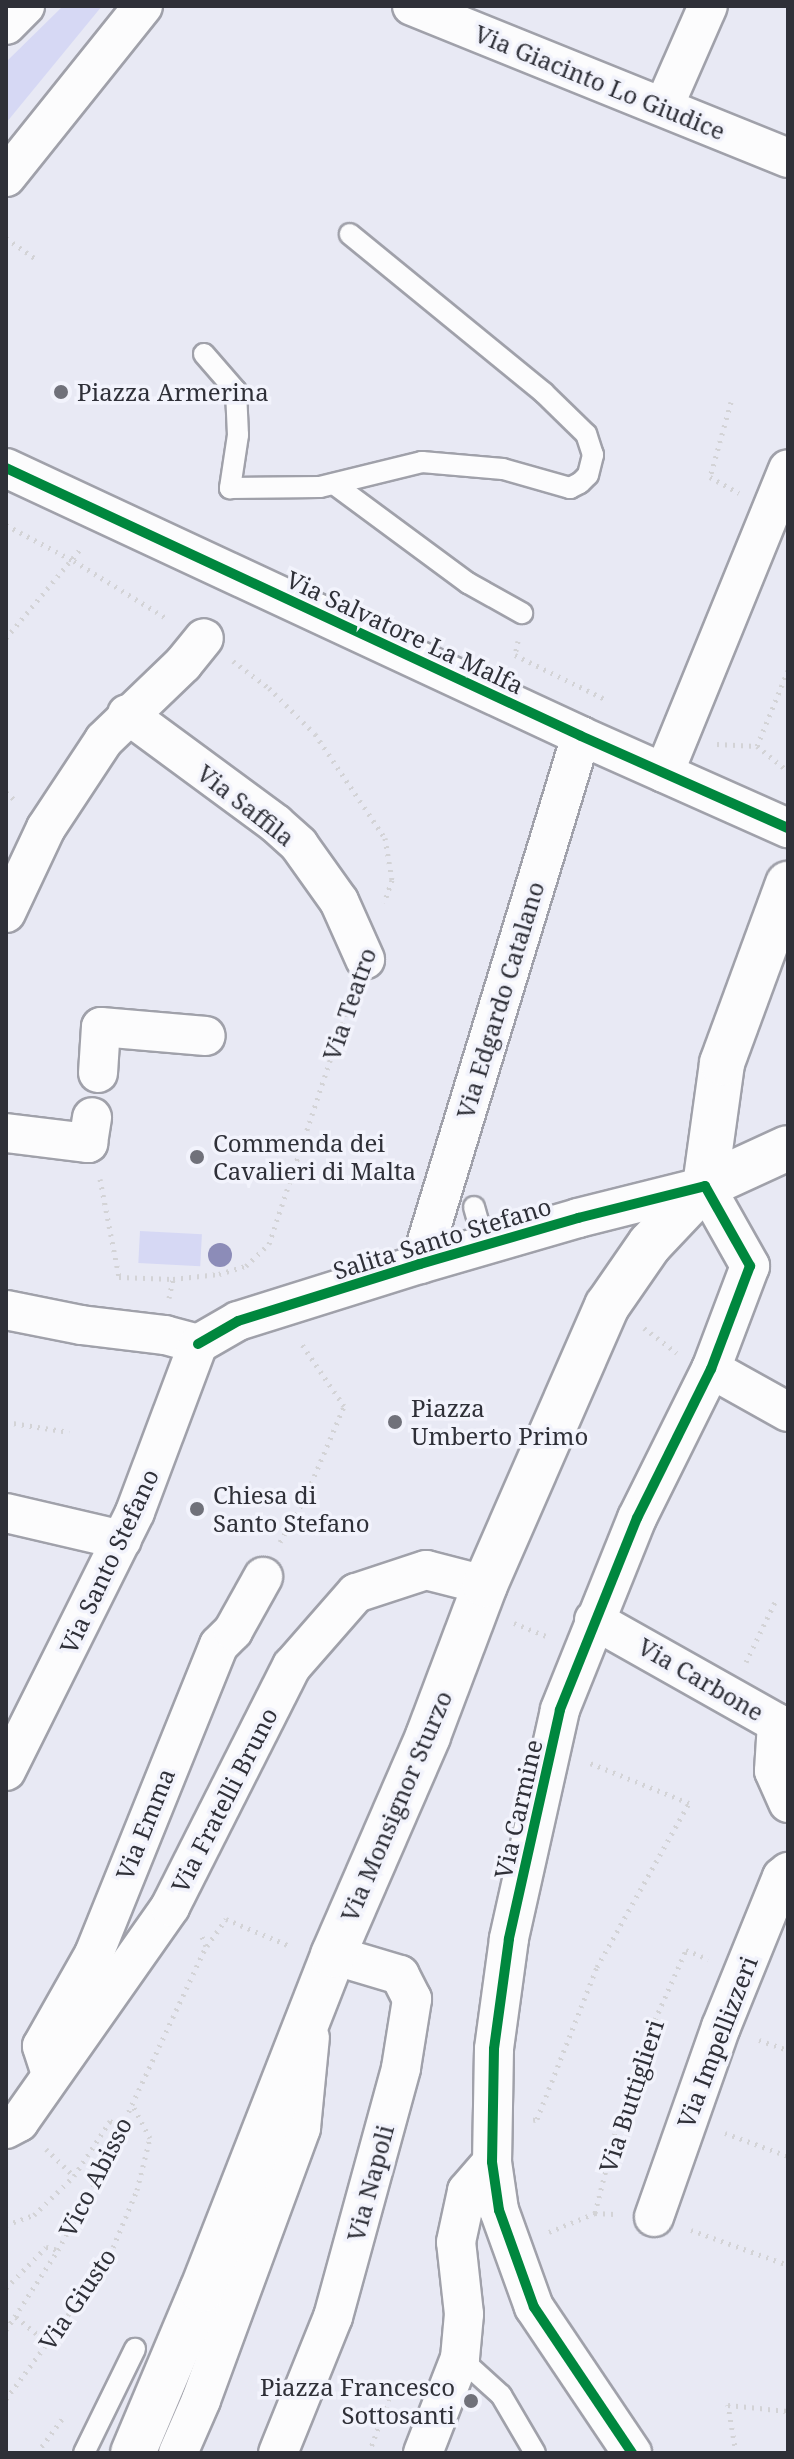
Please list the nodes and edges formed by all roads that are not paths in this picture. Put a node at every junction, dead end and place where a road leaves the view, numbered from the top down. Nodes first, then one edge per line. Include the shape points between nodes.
1 (25, 6) edge
2 (143, 6) edge
3 (412, 6) edge
4 (708, 6) edge
5 (6, 25) edge
6 (664, 106) junction
7 (788, 158) edge
8 (6, 177) edge
9 (350, 234) dead end
10 (204, 354) dead end
11 (6, 468) edge
12 (788, 469) edge
13 (334, 484) junction
14 (522, 613) road end
15 (204, 638) road end
16 (127, 714) junction
17 (581, 736) junction
18 (664, 773) junction
19 (788, 828) edge
20 (788, 884) edge
21 (6, 913) edge
22 (365, 959) road end
23 (206, 1036) dead end
24 (98, 1073) dead end
25 (90, 1130) dead end
26 (6, 1133) edge
27 (788, 1148) edge
28 (705, 1186) junction
29 (474, 1207) dead end
30 (485, 1246) junction
31 (420, 1264) junction
32 (6, 1310) edge
33 (198, 1344) junction
34 (711, 1369) junction
35 (788, 1412) edge
36 (6, 1513) edge
37 (122, 1540) junction
38 (263, 1577) road end
39 (480, 1597) junction
40 (588, 1635) junction
41 (6, 1771) edge
42 (788, 1803) edge
43 (788, 1872) edge
44 (333, 1955) junction
45 (312, 2014) junction
46 (51, 2075) junction
47 (13, 2126) edge
48 (492, 2146) junction
49 (654, 2217) dead end
50 (135, 2349) dead end
51 (460, 2358) junction
52 (84, 2453) edge
53 (133, 2453) edge
54 (178, 2453) edge
55 (278, 2453) edge
56 (423, 2453) edge
57 (535, 2453) edge
58 (632, 2453) edge

1 - 5 street
2 - 8 street
3 - 6 street, Via Giacinto Lo Giudice
4 - 6 street
6 - 7 street, Via Giacinto Lo Giudice
9 - 13 lane via 544,393 586,434 593,455 588,475 570,488 503,469 422,462
10 - 13 lane via 236,391 238,435 230,488
11 - 17 street, Via Salvatore La Malfa
12 - 18 street
13 - 14 lane via 468,583
15 - 16 street
16 - 21 street via 46,828
16 - 22 street, Via Saffila via 299,845 339,901
17 - 18 street, Via Salvatore La Malfa
17 - 31 street, Via Edgardo Catalano via 457,1181
18 - 19 street, Via Salvatore La Malfa
20 - 28 main road via 722,1063
23 - 24 street via 101,1027
25 - 26 street
27 - 28 main road
28 - 30 street, Salita Santo Stefano
28 - 34 street, Via Carmine via 750,1266
28 - 39 main road, Via Monsignor Sturzo via 650,1244 607,1306
29 - 30 lane
30 - 31 street, Salita Santo Stefano
31 - 33 street, Salita Santo Stefano via 238,1321
32 - 33 street
33 - 37 street, Via Santo Stefano
34 - 35 street
34 - 40 street, Via Carmine via 637,1518
36 - 37 street
37 - 41 street, Via Santo Stefano
38 - 46 street, Via Emma via 233,1631 219,1645 94,1954 42,2046
39 - 44 main road, Via Monsignor Sturzo via 428,1736
39 - 46 street, Via Fratelli Bruno via 426,1570 356,1593 292,1666 170,1907
40 - 42 street, Via Carbone via 730,1695 777,1723 774,1771
40 - 48 street, Via Carmine via 560,1710 509,1939 494,2049
43 - 49 street, Via Impellizzeri via 686,2119
44 - 45 main road, Via Monsignor Sturzo
44 - 55 street, Via Napoli via 400,1975 412,1999 401,2068 333,2317
45 - 53 main road, Via Monsignor Sturzo
45 - 54 street via 301,2128
46 - 47 street, Via Fratelli Bruno
48 - 51 street via 467,2191 456,2242 464,2314
48 - 58 street, Via Carmine via 499,2210 534,2307
50 - 52 lane
51 - 56 street
51 - 57 lane via 501,2395

